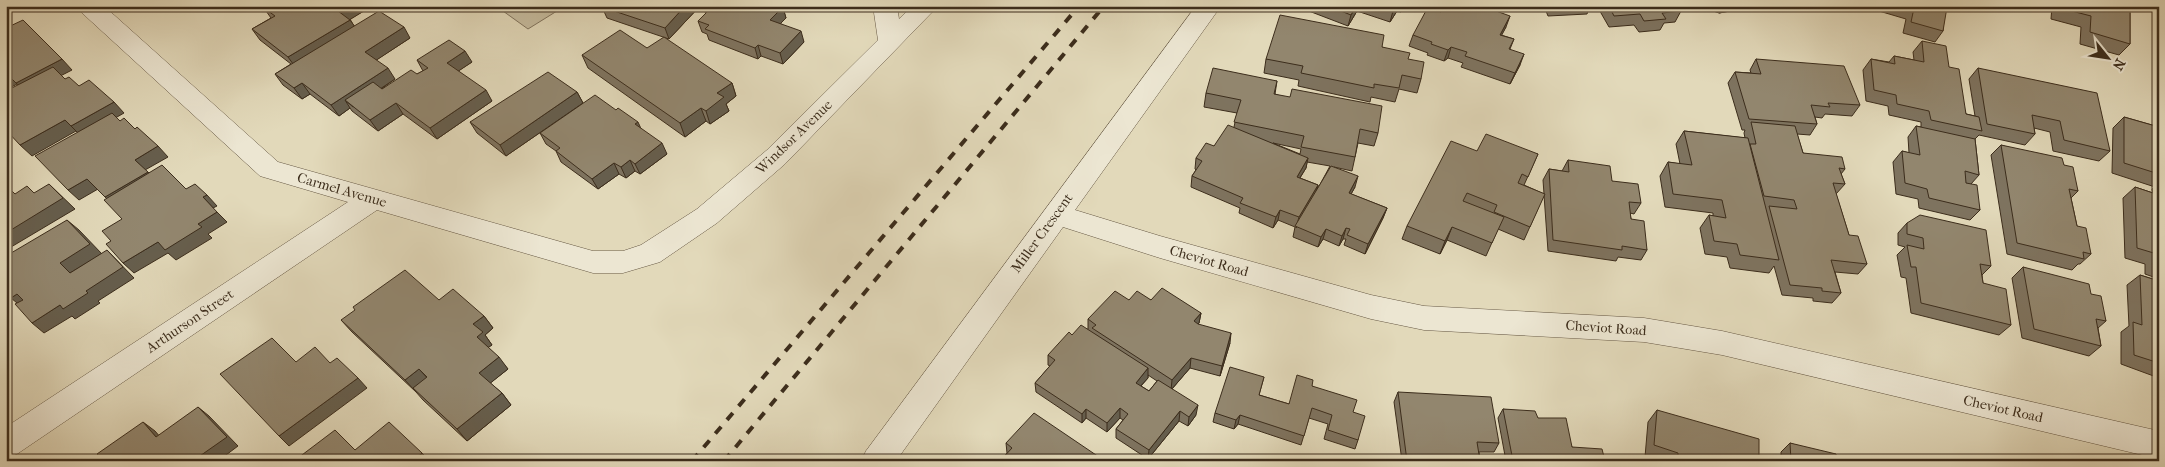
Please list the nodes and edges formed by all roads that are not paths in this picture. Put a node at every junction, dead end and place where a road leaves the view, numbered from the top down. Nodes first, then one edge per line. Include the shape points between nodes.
1 (89, 6) edge
2 (885, 6) edge
3 (926, 6) edge
4 (1209, 6) edge
5 (890, 41) junction
6 (373, 199) junction
7 (1056, 214) junction
8 (650, 254) joint
9 (6, 444) edge
10 (2159, 445) edge
11 (877, 461) edge

1 - 6 street, Carmel Avenue via 269,169
2 - 5 street
3 - 5 street, Windsor Avenue
4 - 7 street, Miller Crescent
5 - 8 street, Windsor Avenue via 776,157 707,216
6 - 8 street, Carmel Avenue via 593,262 623,262
6 - 9 street, Arthurson Street
7 - 10 street, Cheviot Road via 1160,248 1371,307 1424,318 1644,330 1722,343
7 - 11 street, Miller Crescent

